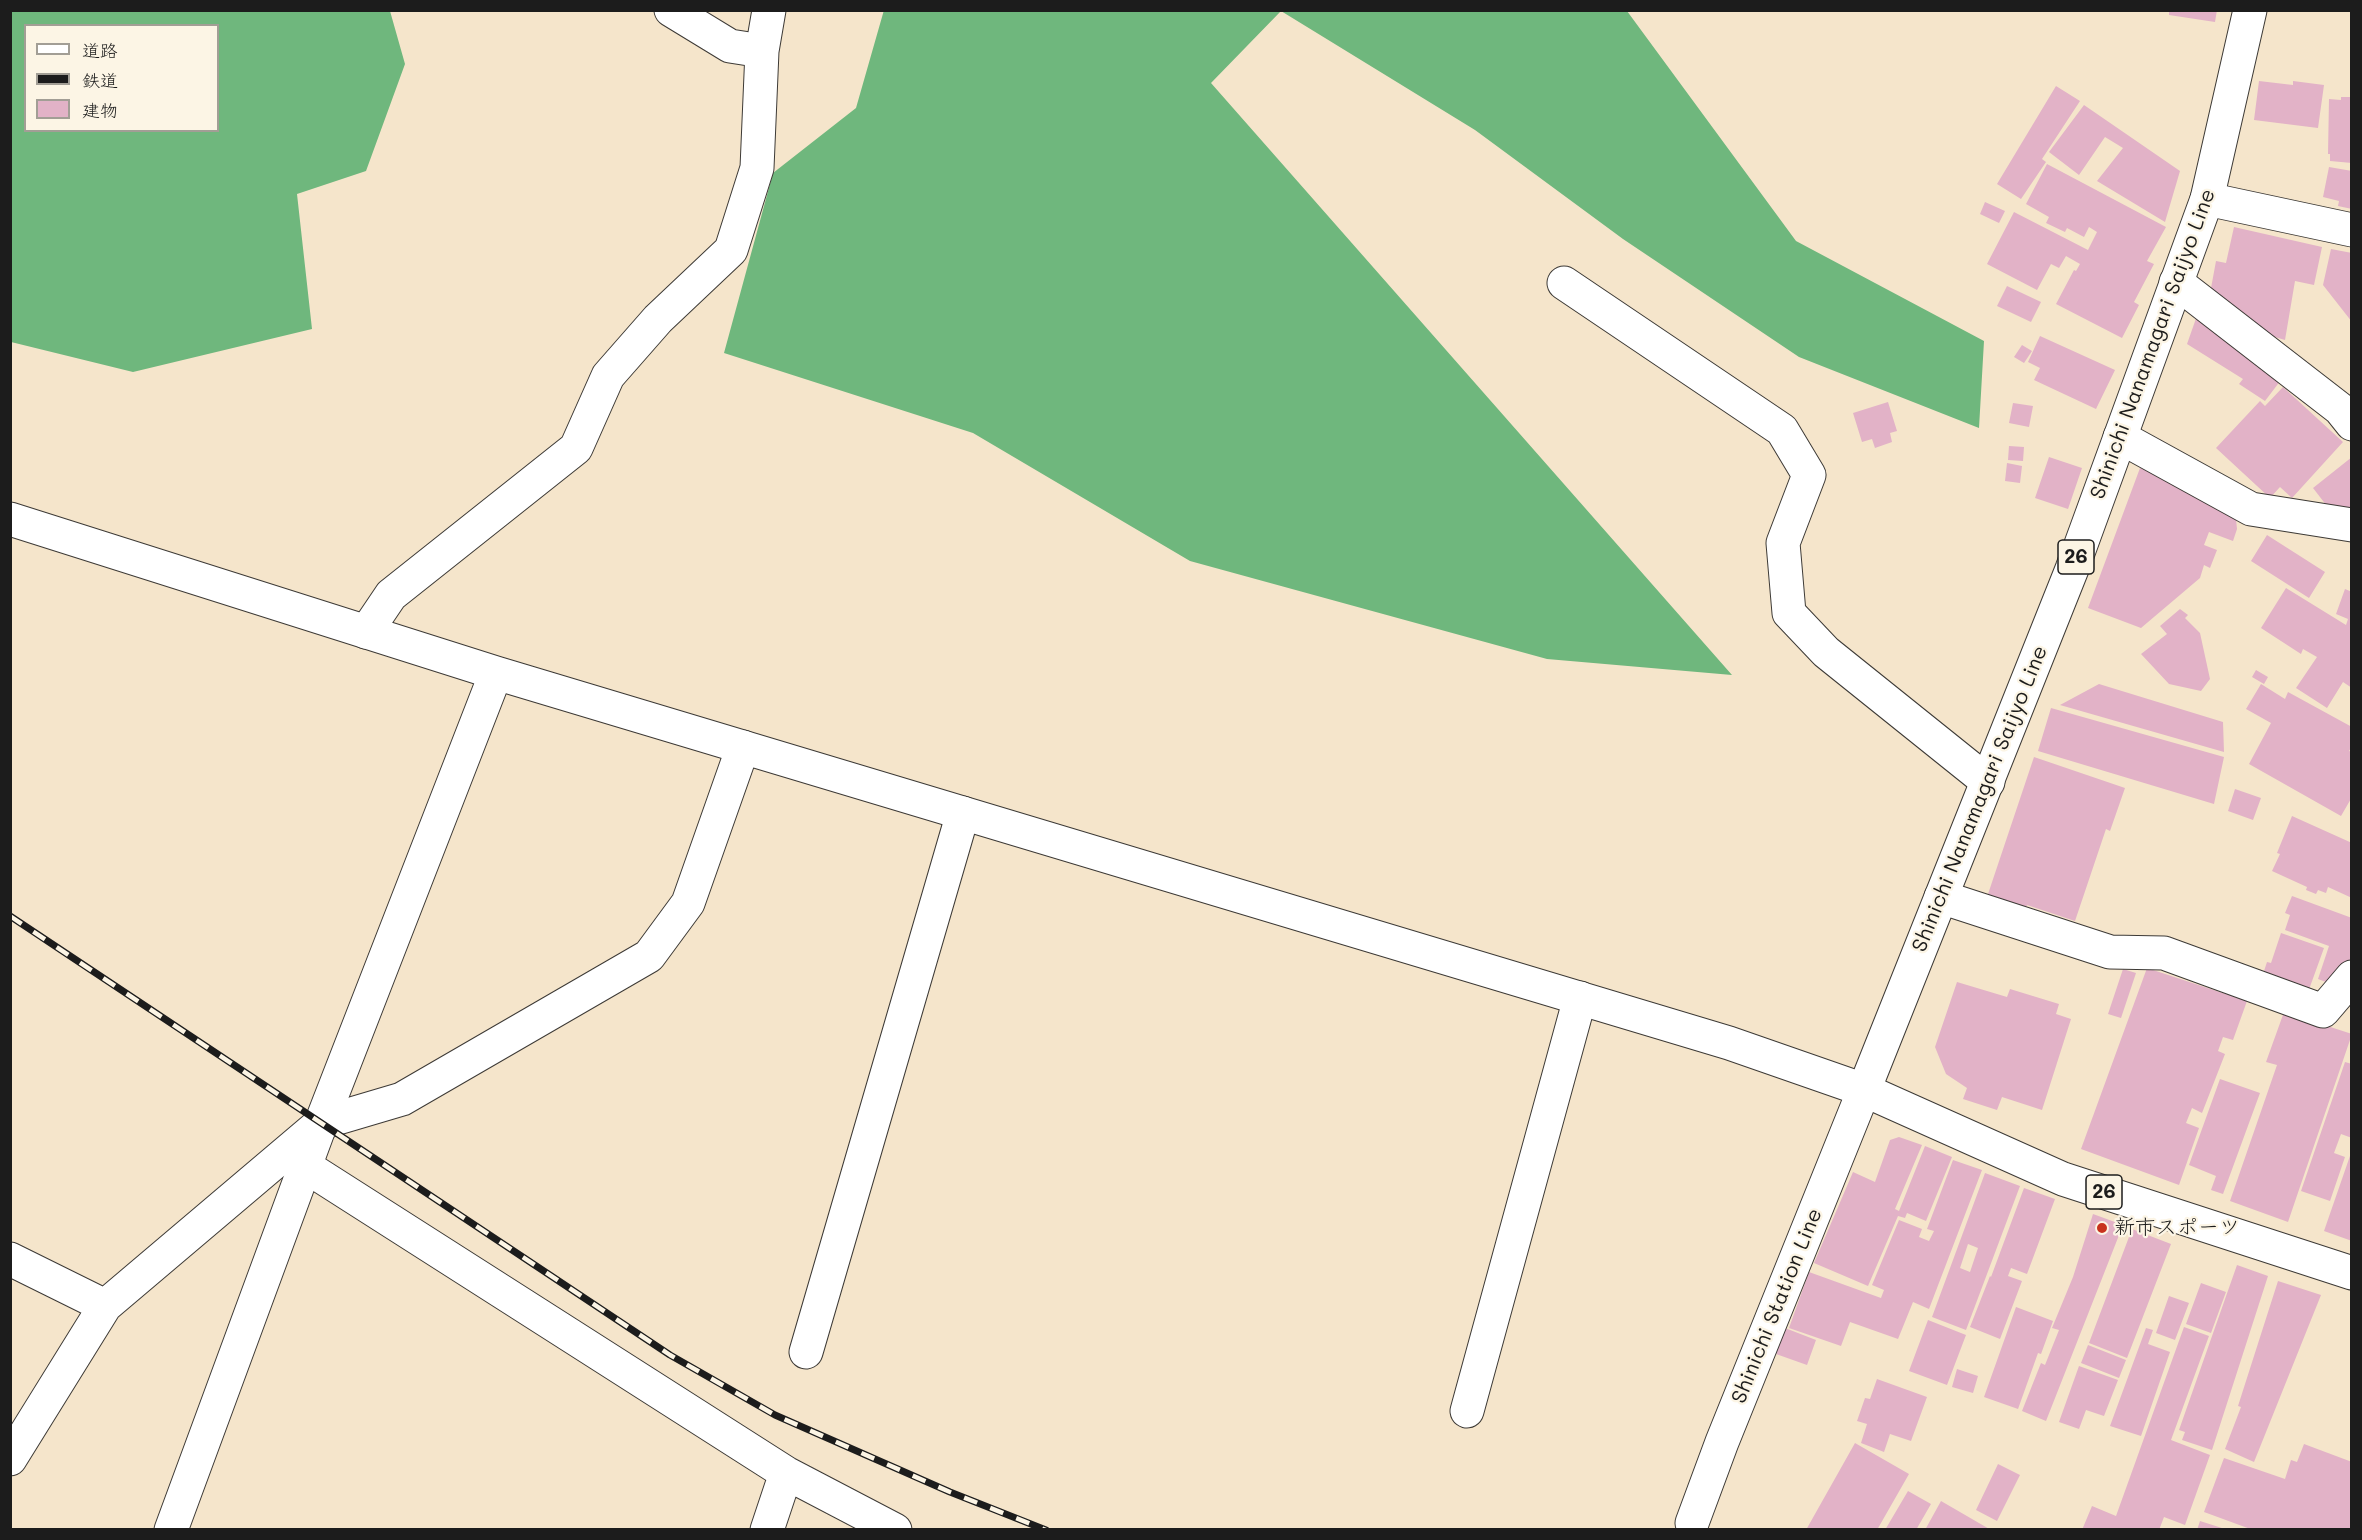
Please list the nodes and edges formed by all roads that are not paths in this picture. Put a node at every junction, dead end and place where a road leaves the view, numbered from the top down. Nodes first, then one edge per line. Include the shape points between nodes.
1 (671, 10) edge
2 (769, 10) edge
3 (2250, 10) edge
4 (762, 51) junction
5 (2207, 199) junction
6 (2352, 230) edge
7 (2176, 282) junction
8 (1564, 283) dead end
9 (2352, 424) edge
10 (2121, 437) junction
11 (10, 519) edge
12 (2352, 525) edge
13 (366, 632) junction
14 (496, 673) junction
15 (743, 747) junction
16 (1988, 782) junction
17 (963, 813) junction
18 (1941, 897) junction
19 (2352, 977) edge
20 (1580, 998) junction
21 (1864, 1090) junction
22 (321, 1123) junction
23 (305, 1166) junction
24 (10, 1259) edge
25 (2352, 1273) edge
26 (105, 1306) junction
27 (806, 1352) dead end
28 (1467, 1412) dead end
29 (10, 1459) edge
30 (786, 1473) junction
31 (1694, 1527) edge
32 (171, 1530) edge
33 (767, 1530) edge
34 (895, 1530) edge

1 - 4 street via 730,46
2 - 4 street
3 - 5 street, Shinichi Nanamagari Saijyo Line / 26
4 - 13 street via 757,168 731,250 658,319 608,376 576,448 391,595
5 - 6 street
5 - 7 street, Shinichi Nanamagari Saijyo Line / 26
7 - 9 street via 2340,409
7 - 10 street, Shinichi Nanamagari Saijyo Line / 26
8 - 16 street via 1782,430 1809,475 1783,543 1788,613 1826,652
10 - 12 street via 2251,509
10 - 16 street, Shinichi Nanamagari Saijyo Line / 26
11 - 13 street
13 - 14 street
14 - 15 street
14 - 22 street
15 - 17 street
15 - 22 street via 688,903 650,956 402,1099
16 - 18 street, Shinichi Nanamagari Saijyo Line / 26
17 - 20 street
17 - 27 street
18 - 19 street via 2110,952 2163,953 2323,1011
18 - 21 street, Shinichi Nanamagari Saijyo Line / 26
20 - 21 street via 1729,1043
20 - 28 street
21 - 25 street, 26 via 2063,1179
21 - 31 street, Shinichi Station Line via 1726,1431
22 - 23 street
22 - 26 street
23 - 30 street
23 - 32 street
24 - 26 street
26 - 29 street
30 - 33 street
30 - 34 street

